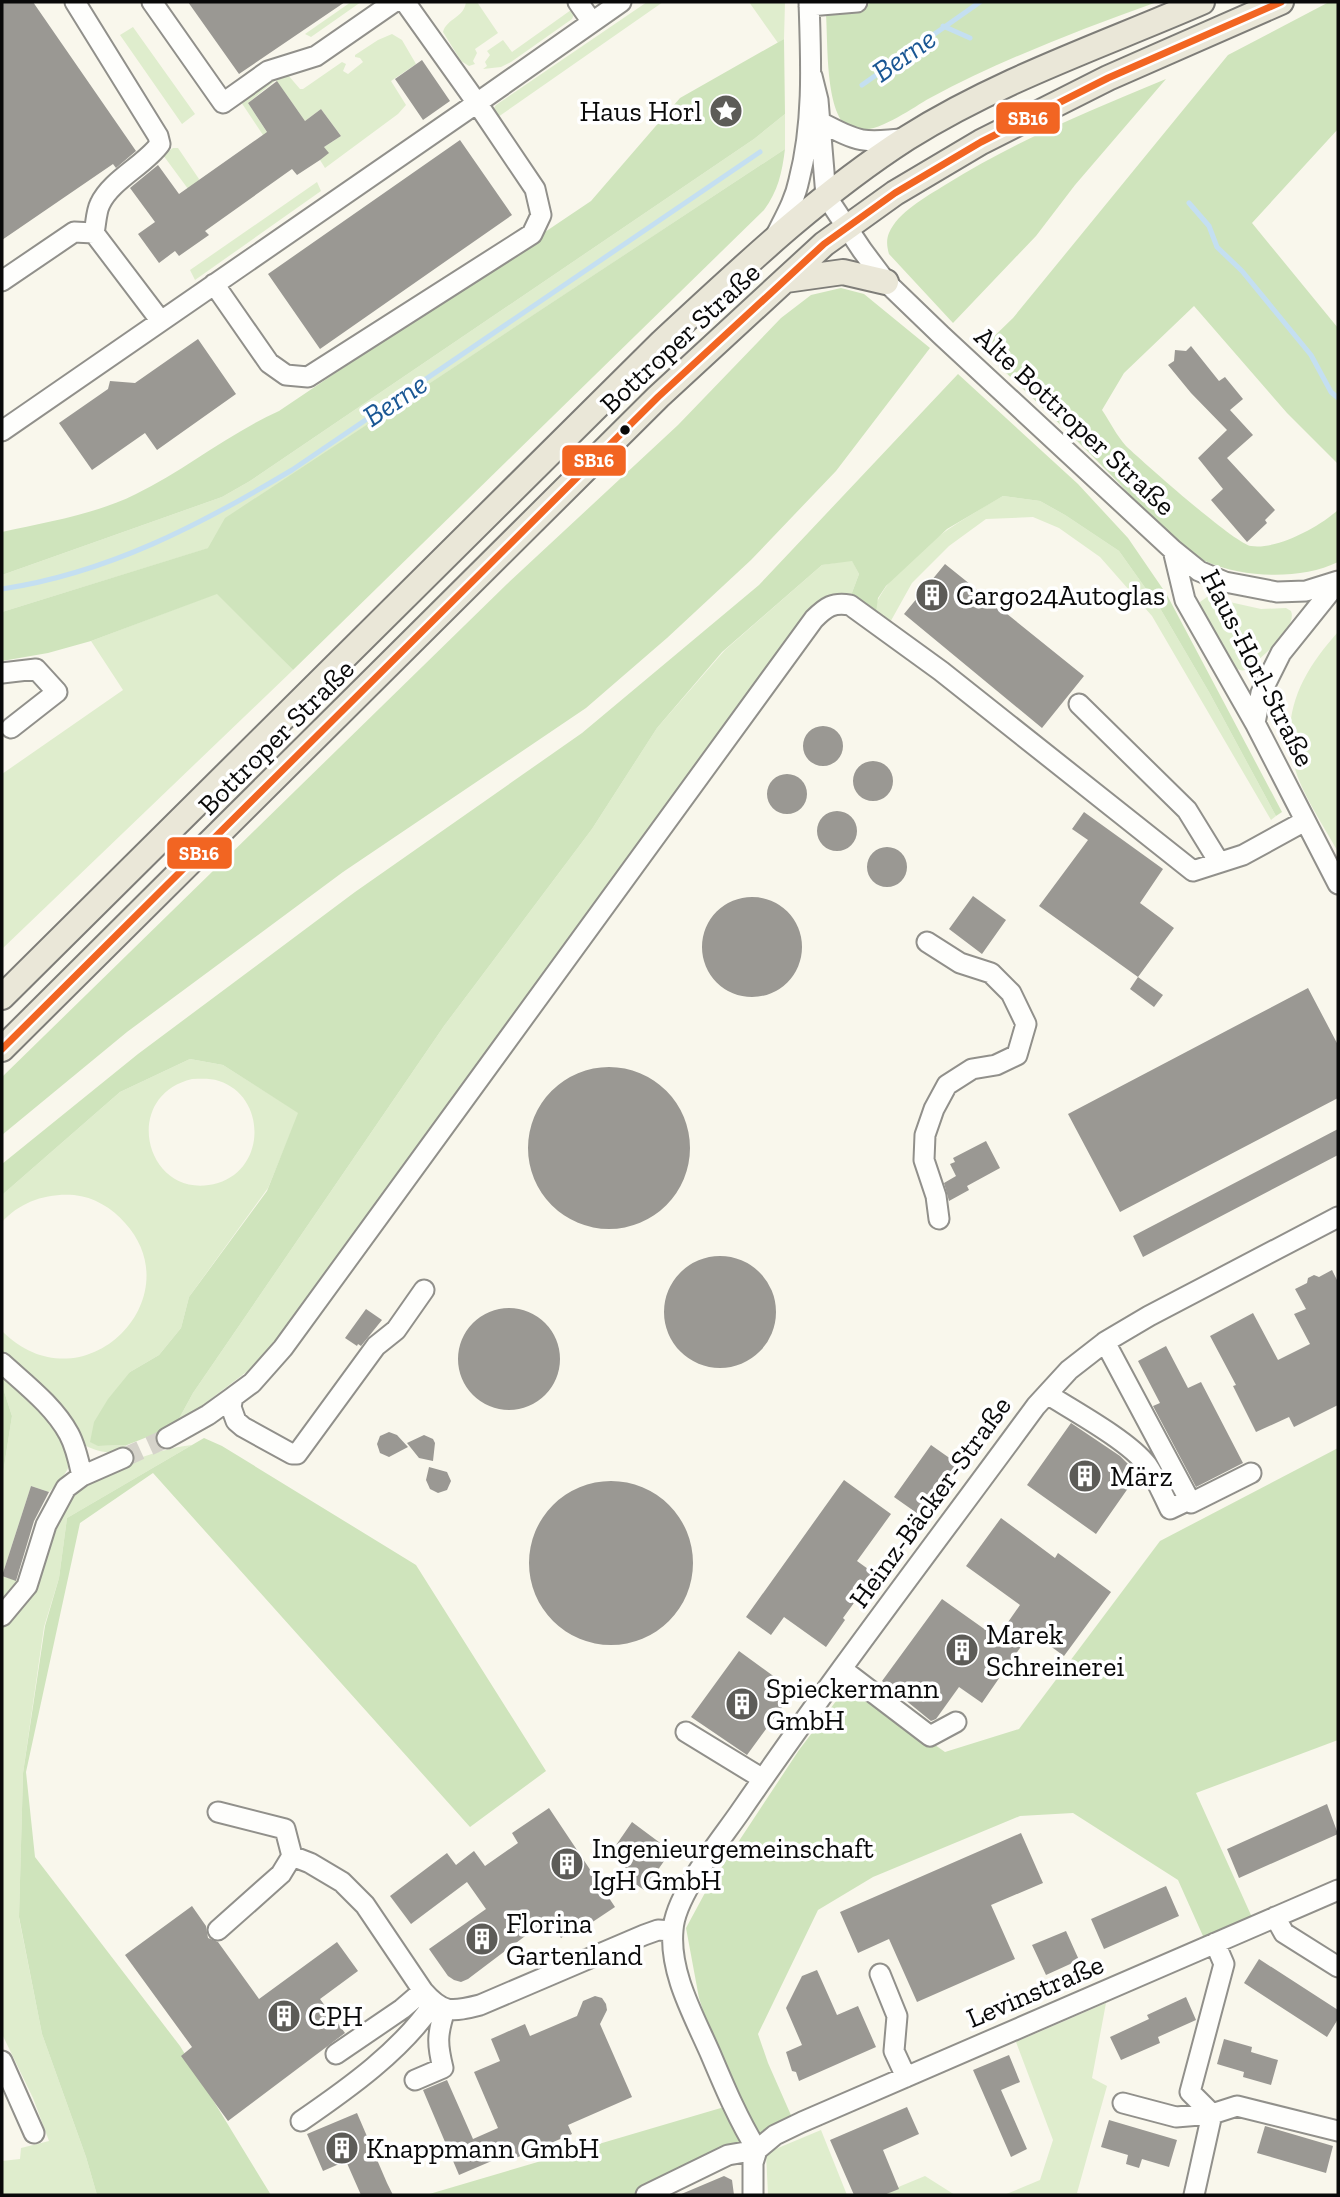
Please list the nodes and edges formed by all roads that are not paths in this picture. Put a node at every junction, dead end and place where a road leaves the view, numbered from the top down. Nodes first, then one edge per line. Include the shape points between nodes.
1 (75, 2) edge
2 (152, 2) edge
3 (394, 2) edge
4 (405, 2) edge
5 (578, 2) edge
6 (621, 2) edge
7 (857, 2) edge
8 (1202, 2) edge
9 (1281, 2) edge
10 (809, 4) edge
11 (592, 22) junction
12 (812, 76) junction
13 (477, 103) junction
14 (820, 122) junction
15 (908, 138) junction
16 (826, 196) junction
17 (846, 228) junction
18 (94, 233) junction
19 (774, 239) junction
20 (785, 280) junction
21 (2, 281) edge
22 (886, 282) junction
23 (214, 284) junction
24 (160, 320) junction
25 (2, 431) edge
26 (1173, 550) junction
27 (1338, 581) edge
28 (2, 673) edge
29 (1079, 704) dead end
30 (1255, 723) junction
31 (11, 729) dead end
32 (1306, 821) junction
33 (1219, 862) junction
34 (1338, 884) edge
35 (926, 942) dead end
36 (2, 997) edge
37 (2, 1049) edge
38 (1338, 1217) edge
39 (939, 1219) dead end
40 (424, 1290) dead end
41 (1105, 1342) junction
42 (2, 1363) edge
43 (1047, 1394) junction
44 (233, 1397) junction
45 (167, 1438) tunnel mouth
46 (123, 1458) tunnel mouth
47 (1251, 1473) dead end
48 (82, 1476) junction
49 (1189, 1500) junction
50 (2, 1616) edge
51 (842, 1669) junction
52 (956, 1722) dead end
53 (686, 1732) dead end
54 (763, 1779) junction
55 (218, 1812) dead end
56 (292, 1856) junction
57 (1338, 1890) edge
58 (1275, 1917) junction
59 (218, 1930) dead end
60 (672, 1931) junction
61 (1215, 1943) junction
62 (1338, 1967) edge
63 (880, 1974) dead end
64 (434, 2002) junction
65 (336, 2054) dead end
66 (2, 2061) edge
67 (906, 2077) junction
68 (415, 2080) dead end
69 (1123, 2104) dead end
70 (1212, 2114) junction
71 (302, 2121) dead end
72 (1338, 2131) edge
73 (34, 2133) dead end
74 (757, 2150) junction
75 (646, 2195) edge
76 (753, 2195) edge
77 (1194, 2195) edge

1 - 18 street via 160,144 100,204
2 - 3 street via 223,103 268,71 316,56
4 - 13 street
5 - 11 street
6 - 11 street
7 - 10 street
8 - 15 main road, Bottroper Straße via 987,93
9 - 17 main road, Bottroper Straße via 1040,110 933,169
10 - 12 street
11 - 13 street
12 - 14 street
12 - 19 street via 799,182
13 - 23 street
13 - 23 street via 536,189 541,215 532,234 308,377 286,375 269,363
14 - 15 street via 854,139
14 - 16 street
15 - 16 main road, Bottroper Straße
16 - 17 street, Alte Bottroper Straße
16 - 19 main road, Bottroper Straße
17 - 20 main road, Bottroper Straße
17 - 22 street, Alte Bottroper Straße
18 - 21 street via 74,232
18 - 24 street
19 - 36 main road, Bottroper Straße via 662,342
20 - 22 main road via 842,272
20 - 37 main road, Bottroper Straße via 657,397
22 - 26 street, Alte Bottroper Straße
23 - 24 street
24 - 25 street
26 - 27 street, Alte Bottroper Straße via 1199,571 1225,582 1277,592 1306,591
26 - 30 street, Haus-Horl-Straße via 1185,600
27 - 30 street, Alte Bottroper Straße via 1281,653 1261,694
28 - 31 street via 36,669 57,692
29 - 33 street via 1187,810
30 - 32 street, Haus-Horl-Straße
32 - 33 street via 1243,855
32 - 34 street, Haus-Horl-Straße
33 - 44 street via 1192,871 941,671 850,606 837,603 825,608 283,1349
35 - 39 street via 960,963 991,973 1011,993 1026,1024 1017,1055 972,1069 947,1085 934,1110 925,1135 925,1160
38 - 41 street, Heinz-Bäcker-Straße
40 - 44 street via 396,1330 376,1346 297,1454 236,1421
41 - 43 street, Heinz-Bäcker-Straße
41 - 49 street
42 - 48 street via 65,1426
43 - 49 street via 1146,1464 1170,1509
43 - 51 street, Heinz-Bäcker-Straße
44 - 45 street
46 - 48 street
47 - 49 street via 1191,1503
48 - 50 street via 66,1488 55,1505 27,1586
51 - 52 street via 930,1736
51 - 54 street, Heinz-Bäcker-Straße
53 - 54 street
54 - 60 street, Heinz-Bäcker-Straße via 691,1884
55 - 56 street via 285,1829
56 - 59 street via 281,1874
56 - 64 street via 342,1882 365,1905
57 - 58 street, Levinstraße
58 - 61 street, Levinstraße
58 - 62 street via 1284,1933
60 - 64 street via 644,1935 480,2005 460,2010
60 - 74 street, Heinz-Bäcker-Straße via 674,1962 689,2004 738,2119
61 - 67 street, Levinstraße
61 - 70 street via 1224,1964 1190,2092
63 - 67 street via 897,2016 894,2051
64 - 65 street via 402,2009
64 - 68 street via 443,2068
64 - 71 street via 419,2024 363,2075
66 - 73 street
67 - 74 street, Levinstraße via 775,2135
69 - 70 street via 1176,2117
70 - 72 street via 1237,2106
70 - 77 street
74 - 75 street via 728,2155
74 - 76 street

